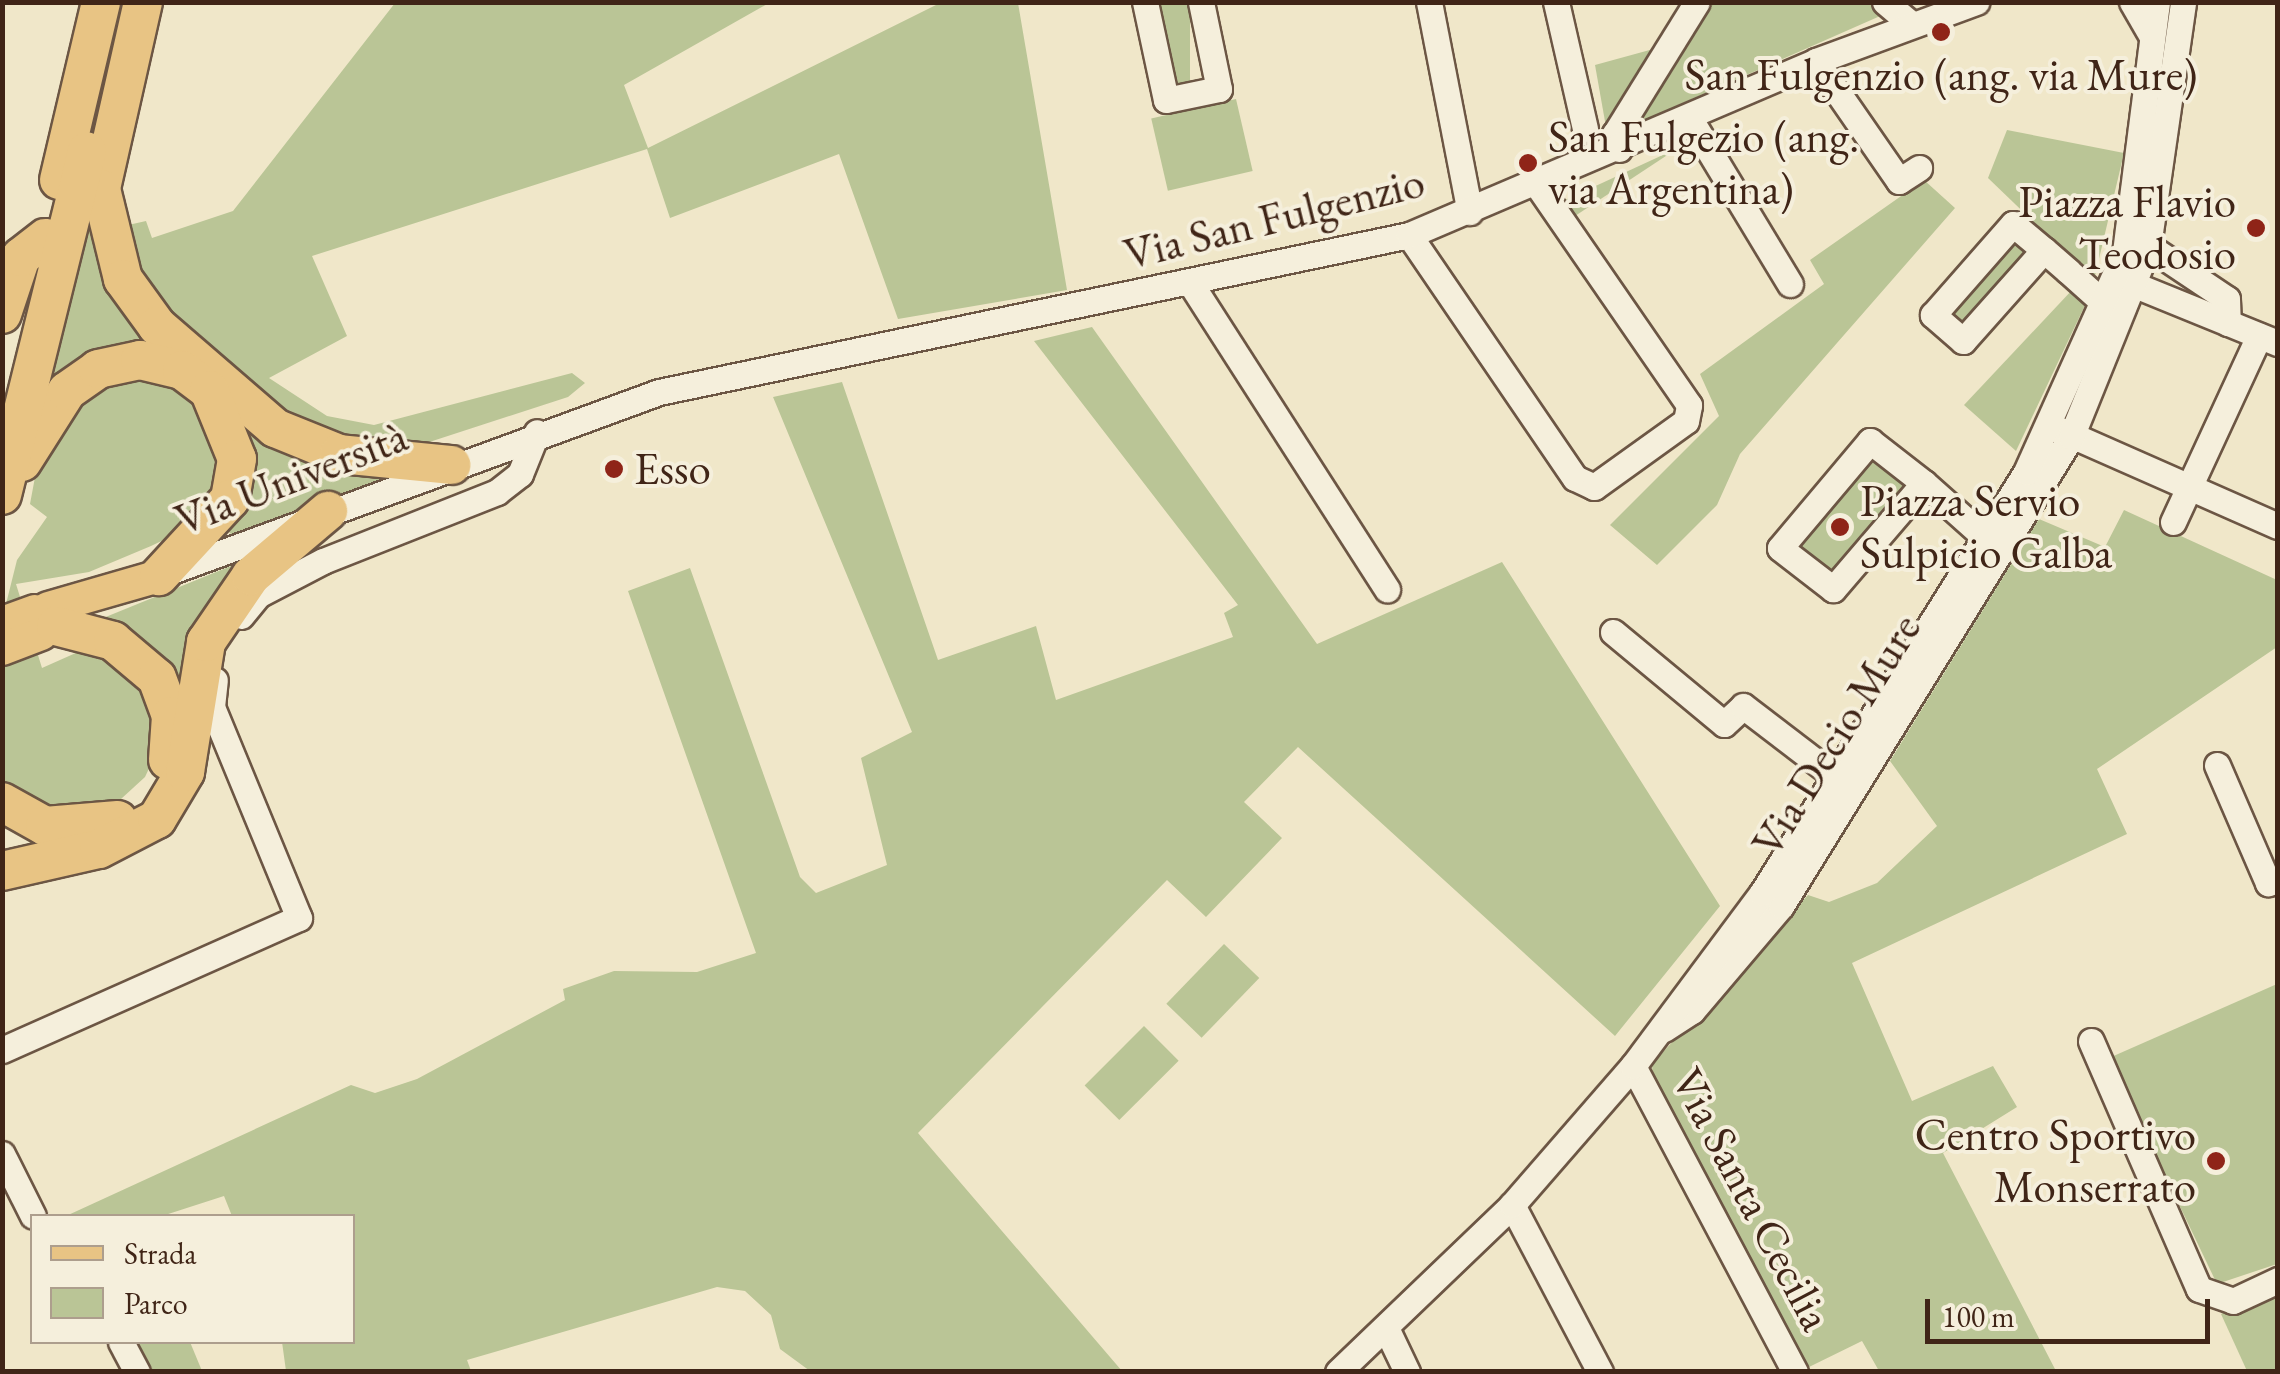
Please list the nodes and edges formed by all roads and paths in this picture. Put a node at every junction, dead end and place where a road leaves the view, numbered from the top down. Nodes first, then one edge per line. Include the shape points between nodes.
1 (101, 2) edge
2 (123, 2) edge
3 (143, 2) edge
4 (1145, 2) edge
5 (1201, 2) edge
6 (1429, 2) edge
7 (1556, 2) edge
8 (1697, 2) edge
9 (1886, 2) edge
10 (1976, 2) edge
11 (2132, 2) edge
12 (2158, 2) edge
13 (2183, 2) edge
14 (1910, 24) junction
15 (2151, 35) junction
16 (1816, 60) junction
17 (1690, 119) junction
18 (1585, 129) dead end
19 (1619, 149) junction
20 (1919, 168) dead end
21 (1537, 184) junction
22 (1470, 212) junction
23 (1408, 236) junction
24 (45, 238) junction
25 (2148, 246) junction
26 (2044, 250) junction
27 (2126, 281) junction
28 (1191, 284) junction
29 (1790, 284) dead end
30 (2115, 311) junction
31 (2227, 311) junction
32 (2, 314) edge
33 (2268, 340) edge
34 (2, 416) edge
35 (562, 422) joint
36 (2061, 431) junction
37 (530, 435) junction
38 (451, 465) junction
39 (1924, 482) junction
40 (2188, 488) junction
41 (3, 494) edge
42 (328, 511) junction
43 (2174, 522) dead end
44 (2278, 526) edge
45 (1992, 545) junction
46 (158, 576) junction
47 (1387, 589) dead end
48 (47, 621) junction
49 (2, 624) edge
50 (1613, 632) dead end
51 (2, 649) edge
52 (2218, 766) dead end
53 (1842, 782) junction
54 (2, 802) edge
55 (2, 871) edge
56 (2278, 879) edge
57 (2091, 1041) dead end
58 (2, 1050) edge
59 (1634, 1066) junction
60 (2, 1154) edge
61 (1512, 1204) junction
62 (33, 1214) edge
63 (2278, 1280) edge
64 (1387, 1330) junction
65 (122, 1344) edge
66 (137, 1372) edge
67 (1338, 1372) edge
68 (1408, 1372) edge
69 (1600, 1372) edge
70 (1795, 1372) edge

1 - 24 highway
2 - 41 highway
3 - 38 highway via 101,190 123,279 157,326 275,428 339,454
4 - 5 street via 1166,100 1219,89
6 - 22 street
7 - 18 street
8 - 19 street via 1615,134
9 - 14 street
10 - 14 street, Via San Fulgenzio
11 - 15 street
12 - 15 street, Via Decio Mure
13 - 25 street, Via Decio Mure
14 - 16 street, Via San Fulgenzio
15 - 27 street, Via Decio Mure
16 - 17 street, Via San Fulgenzio
16 - 20 street via 1899,182
17 - 19 street, Via San Fulgenzio
17 - 29 street
19 - 21 street, Via San Fulgenzio
21 - 22 street, Via San Fulgenzio
21 - 23 street via 1689,405 1686,421 1585,486
22 - 23 street, Via San Fulgenzio
23 - 28 street, Via San Fulgenzio
24 - 32 highway via 22,257
24 - 34 highway
25 - 27 street, Via Decio Mure
25 - 31 street
26 - 26 street via 1963,341 1933,315 2013,224
26 - 30 street
27 - 30 street, Via Decio Mure
27 - 31 street
28 - 35 street, Via San Fulgenzio via 714,380
28 - 47 street
30 - 36 street, Via Decio Mure
31 - 33 street
33 - 40 street
35 - 37 street, Via Università
36 - 40 street
36 - 45 street, Via Decio Mure
37 - 38 street, Via Università
37 - 58 street via 520,474 497,492 323,561 258,594 234,625 212,707 299,918
38 - 42 street, Via Università
39 - 39 street via 1870,441 1780,548 1833,590
39 - 45 street
40 - 43 street
40 - 44 street
41 - 46 highway via 67,391 98,369 140,360 182,370 228,420 237,459 214,525
42 - 46 street, Via Università
42 - 55 highway via 251,576 206,642 185,772 157,819 99,849
45 - 53 street, Via Decio Mure
46 - 48 main road, Via Università
48 - 49 main road, Via Università
48 - 51 main road, Via Università
48 - 54 highway via 140,659 166,698 170,753 143,804 114,822 44,826
50 - 53 street via 1724,724 1743,706
52 - 56 street via 2268,883
53 - 59 street, Via Decio Mure via 1780,906 1692,1011 1659,1032
57 - 63 street via 2199,1290 2233,1301
59 - 61 street, Via Decio Mure
59 - 70 street, Via Santa Cecilia
60 - 62 street
61 - 64 street, Via Decio Mure
61 - 69 street
64 - 67 street, Via Decio Mure
64 - 68 street
65 - 66 street

